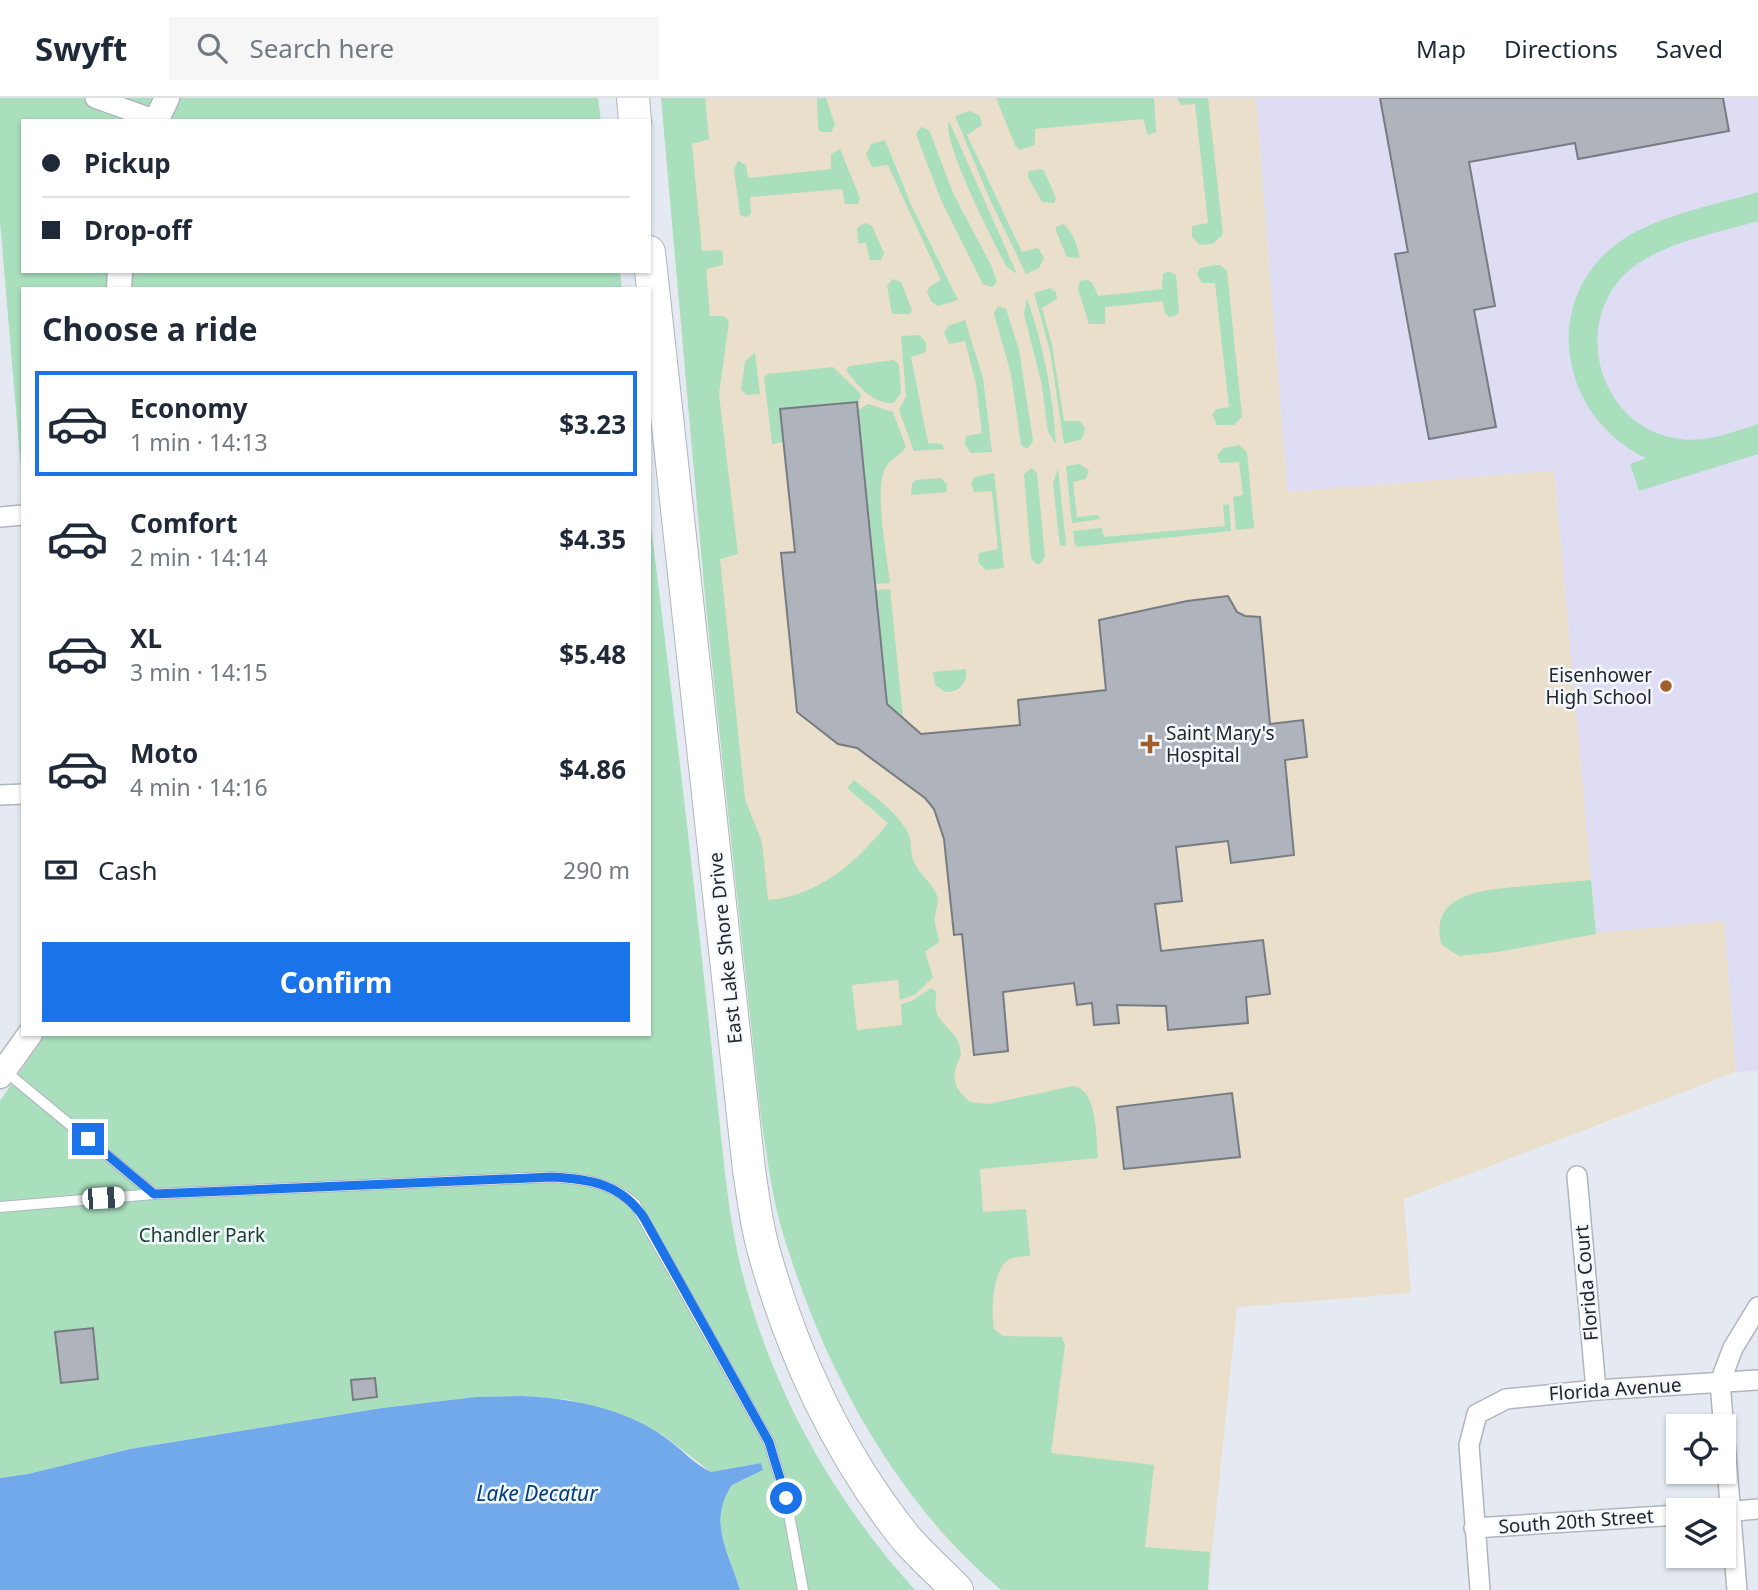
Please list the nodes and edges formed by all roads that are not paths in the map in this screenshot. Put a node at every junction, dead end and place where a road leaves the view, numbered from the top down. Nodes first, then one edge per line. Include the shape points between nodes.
1 (95, 98) edge
2 (167, 98) edge
3 (633, 98) edge
4 (153, 119) edge
5 (156, 119) edge
6 (635, 119) edge
7 (651, 270) edge
8 (21, 515) edge
9 (0, 517) edge
10 (21, 794) edge
11 (0, 795) edge
12 (29, 1036) edge
13 (2, 1073) edge
14 (1577, 1176) dead end
15 (154, 1194) junction
16 (0, 1207) edge
17 (1758, 1307) edge
18 (1758, 1380) edge
19 (1720, 1382) junction
20 (1596, 1390) junction
21 (1726, 1498) edge
22 (1758, 1508) edge
23 (1736, 1510) edge
24 (1666, 1516) edge
25 (1474, 1528) junction
26 (1734, 1568) edge
27 (803, 1590) edge
28 (957, 1590) edge
29 (1480, 1590) edge
30 (1737, 1590) edge

1 - 4 street
2 - 5 street
3 - 6 main road
7 - 28 main road, East Lake Shore Drive via 747,1156 762,1245 787,1327 854,1462 905,1537
8 - 9 street
10 - 11 street
12 - 13 street
13 - 15 lane
14 - 20 street, Florida Court
15 - 16 lane
15 - 27 lane via 552,1177 591,1181 622,1193 644,1218 769,1442 786,1498
17 - 19 street via 1733,1348
18 - 19 street, Florida Avenue
19 - 20 street, Florida Avenue
19 - 21 street
20 - 25 street, Florida Avenue via 1506,1399 1477,1414 1469,1445
22 - 23 street
24 - 25 street, South 20th Street
25 - 29 street
26 - 30 street

